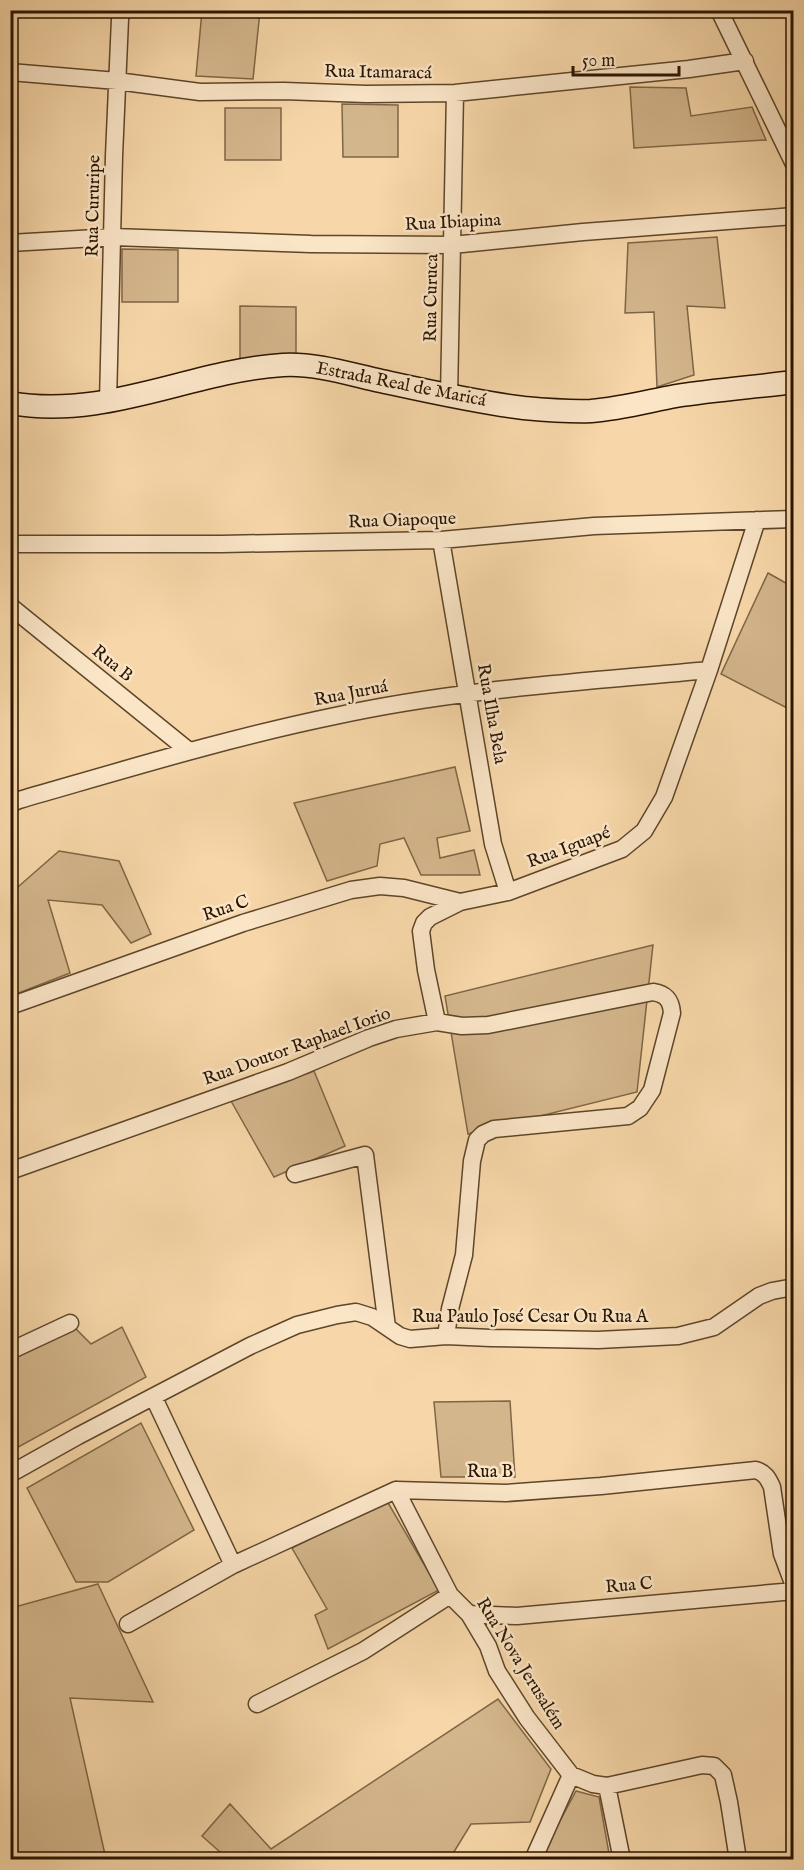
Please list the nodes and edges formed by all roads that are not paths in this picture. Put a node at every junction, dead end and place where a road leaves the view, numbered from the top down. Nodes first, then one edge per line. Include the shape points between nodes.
1 (122, 10) edge
2 (720, 10) edge
3 (745, 62) junction
4 (10, 72) edge
5 (117, 81) junction
6 (455, 93) junction
7 (794, 164) edge
8 (794, 216) edge
9 (113, 237) junction
10 (10, 243) edge
11 (452, 245) junction
12 (794, 382) edge
13 (449, 396) junction
14 (108, 402) junction
15 (10, 403) edge
16 (794, 519) edge
17 (758, 520) junction
18 (441, 540) junction
19 (10, 544) edge
20 (10, 606) edge
21 (709, 670) junction
22 (467, 693) junction
23 (189, 751) junction
24 (13, 800) edge
25 (508, 892) junction
26 (460, 903) junction
27 (10, 1006) edge
28 (437, 1022) junction
29 (10, 1171) edge
30 (295, 1174) dead end
31 (794, 1287) edge
32 (70, 1323) dead end
33 (387, 1327) junction
34 (446, 1336) junction
35 (10, 1351) edge
36 (154, 1398) junction
37 (10, 1474) edge
38 (396, 1490) junction
39 (233, 1565) junction
40 (794, 1586) edge
41 (794, 1591) edge
42 (450, 1595) junction
43 (469, 1614) junction
44 (128, 1624) dead end
45 (257, 1704) dead end
46 (571, 1776) junction
47 (607, 1786) junction
48 (533, 1860) edge
49 (622, 1860) edge
50 (738, 1860) edge

1 - 5 street, Rua Cururipe
2 - 3 street
3 - 6 street, Rua Itamaracá
3 - 7 street
4 - 5 street, Rua Itamaracá
5 - 6 street, Rua Itamaracá via 200,92
5 - 9 street, Rua Cururipe
6 - 11 street, Rua Curuca
8 - 11 street, Rua Ibiapina
9 - 10 street, Rua Ibiapina
9 - 11 street, Rua Ibiapina
9 - 14 street, Rua Cururipe
11 - 13 street, Rua Curuca
12 - 13 main road, Estrada Real de Maricá via 593,411 524,408
13 - 14 main road, Estrada Real de Maricá via 303,365 284,365 216,375
14 - 15 main road, Estrada Real de Maricá via 75,406
16 - 17 street, Rua Oiapoque
17 - 18 street, Rua Oiapoque via 594,526
17 - 21 street, Rua Iguapé
18 - 19 street, Rua Oiapoque
18 - 22 street, Rua Ilha Bela
20 - 23 street, Rua B
21 - 22 street, Rua Juruá
21 - 25 street, Rua Iguapé via 664,797 644,831 622,849
22 - 23 street, Rua Juruá via 335,716
22 - 25 street, Rua Ilha Bela via 493,844
23 - 24 street, Rua Juruá
25 - 26 street, Rua Iguapé
26 - 27 street, Rua C via 405,888 351,890 243,923
26 - 28 street, Rua Iguapé via 430,917 422,931
28 - 29 street, Rua Doutor Raphael Iorio via 369,1038 288,1072
28 - 34 street, Rua Doutor Raphael Iorio via 488,1025 653,992 668,998 672,1013 652,1090 640,1108 628,1116 494,1129 477,1140 464,1255
30 - 33 street via 365,1155
31 - 34 street, Rua Paulo José Cesar Ou Rua A via 759,1296 714,1327 678,1336 598,1340
32 - 35 street
33 - 34 street, Rua Paulo José Cesar Ou Rua A via 410,1339
33 - 36 street, Rua Paulo José Cesar Ou Rua A via 356,1312 297,1325
36 - 37 street, Rua Paulo José Cesar Ou Rua A
36 - 39 street
38 - 39 street, Rua B
38 - 40 street, Rua B via 506,1492 756,1470 768,1478 772,1487 782,1554
38 - 42 street, Rua Nova Jerusalém
39 - 44 street, Rua B
41 - 43 street, Rua C via 517,1616
42 - 43 street, Rua Nova Jerusalém
42 - 45 street via 363,1651
43 - 46 street, Rua Nova Jerusalém via 497,1671
46 - 47 street
46 - 48 street
47 - 49 street
47 - 50 street via 702,1765 714,1766 723,1775

